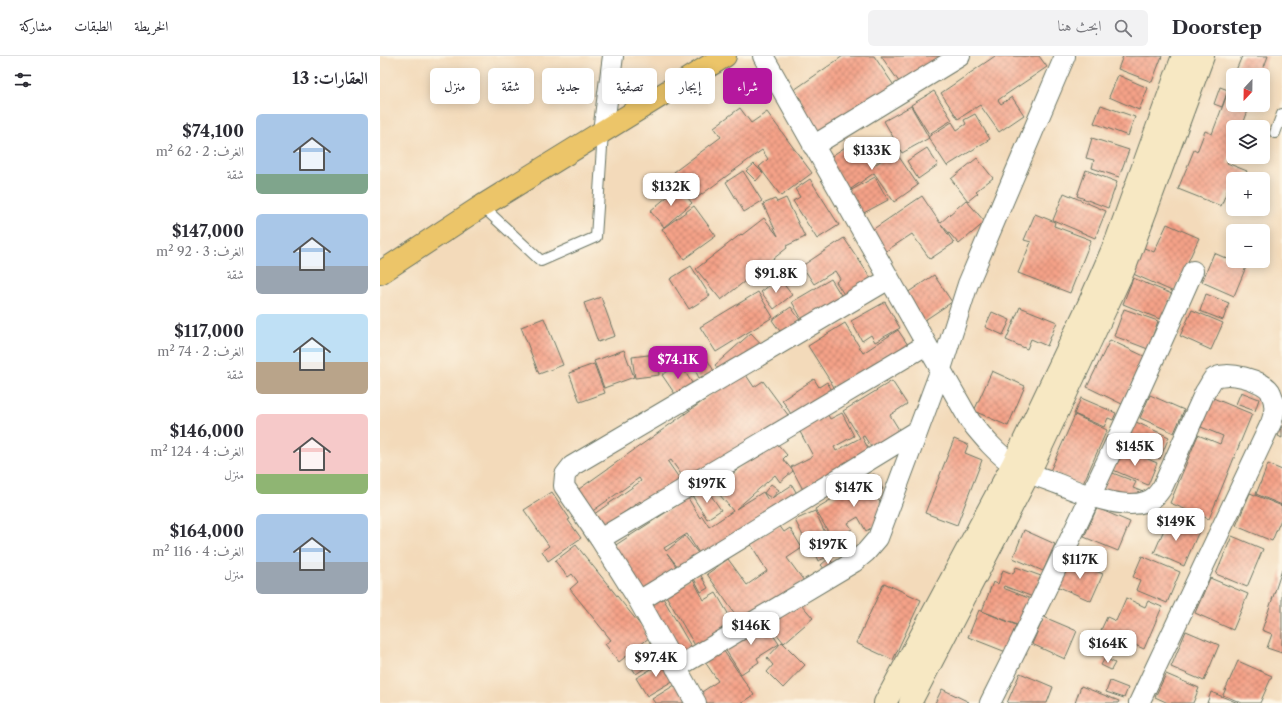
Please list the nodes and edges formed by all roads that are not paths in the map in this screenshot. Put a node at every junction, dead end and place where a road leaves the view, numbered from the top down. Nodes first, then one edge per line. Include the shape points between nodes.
1 (613, 56) edge
2 (725, 56) edge
3 (762, 56) edge
4 (960, 56) edge
5 (1065, 56) edge
6 (1183, 56) edge
7 (1203, 56) edge
8 (1282, 114) edge
9 (603, 131) junction
10 (1275, 133) dead end
11 (814, 146) junction
12 (482, 206) junction
13 (1193, 271) dead end
14 (380, 273) edge
15 (889, 279) junction
16 (926, 345) junction
17 (941, 369) junction
18 (918, 430) junction
19 (1021, 469) junction
20 (1091, 497) junction
21 (600, 539) junction
22 (639, 601) junction
23 (676, 668) junction
24 (696, 703) edge
25 (885, 703) edge
26 (910, 703) edge
27 (990, 703) edge
28 (1139, 703) edge

1 - 9 street
2 - 9 main road
3 - 11 street
4 - 11 street
5 - 17 street via 968,284
6 - 19 main road via 1116,239
7 - 19 main road via 1125,267
8 - 10 lane
9 - 12 main road
9 - 12 lane via 596,237 541,261
11 - 15 street
12 - 14 main road
13 - 20 street
15 - 16 street
15 - 21 street via 572,466 565,475 564,486
16 - 17 street
16 - 21 street
17 - 18 street
17 - 19 street via 970,421 991,446
18 - 22 street
18 - 23 street via 878,538 866,552 854,562
19 - 20 street
19 - 25 main road
19 - 26 main road
20 - 27 street
20 - 28 street via 1129,504 1144,503 1155,497 1163,486 1205,392 1214,378 1222,375 1251,379 1265,385 1271,392 1276,410 1271,423
21 - 22 street
22 - 23 street
23 - 24 street

